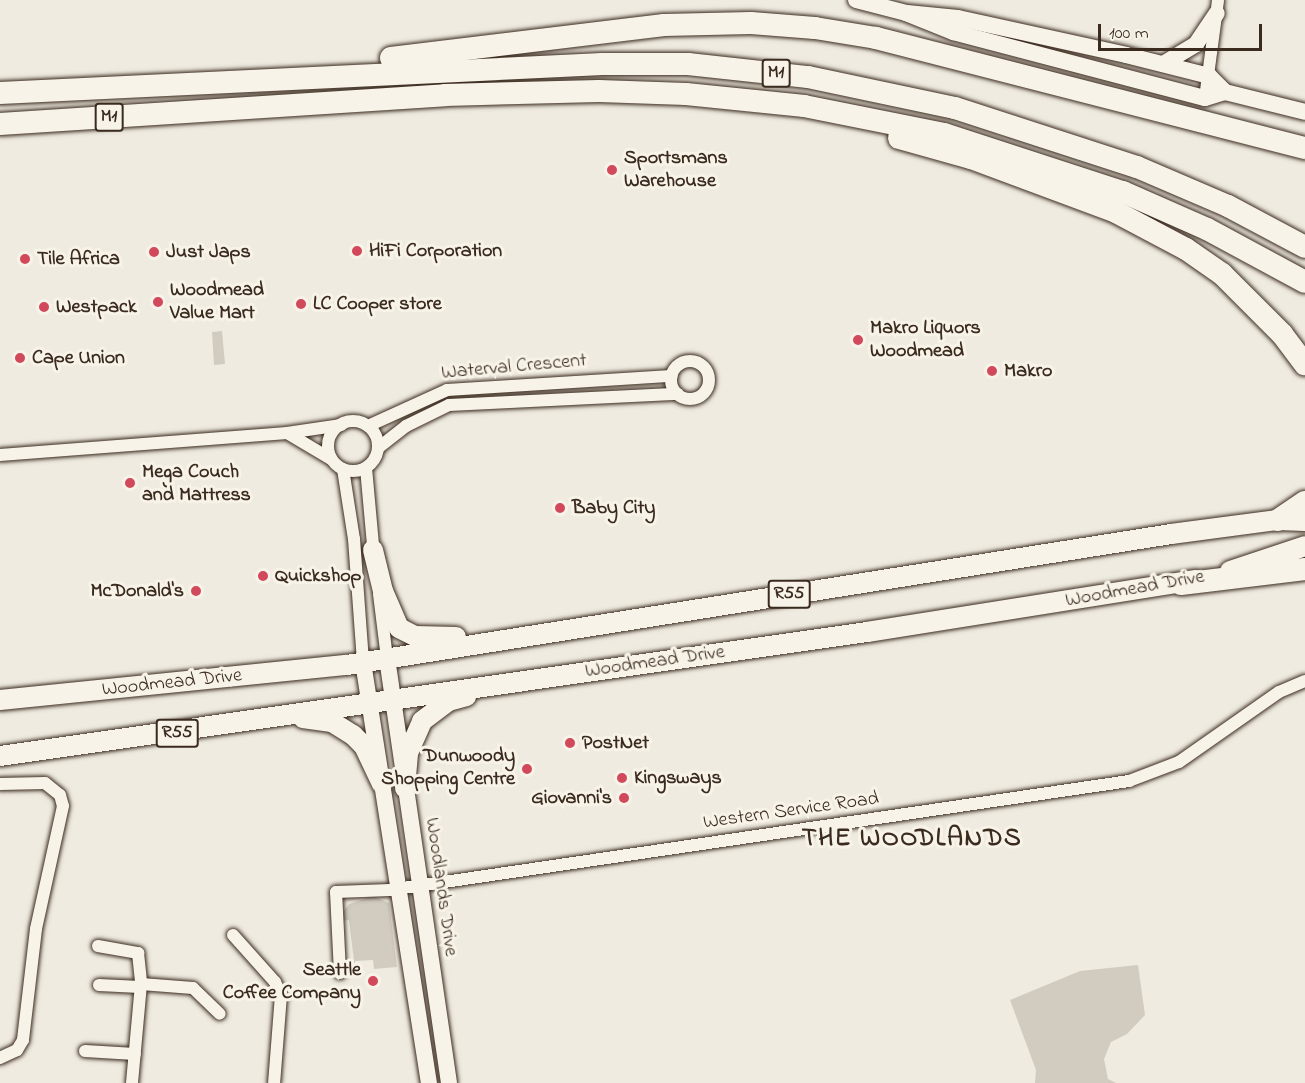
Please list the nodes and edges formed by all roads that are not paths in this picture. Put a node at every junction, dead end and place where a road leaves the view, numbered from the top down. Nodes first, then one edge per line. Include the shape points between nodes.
1 (856, 0) edge
2 (1218, 6) edge
3 (906, 14) junction
4 (1163, 64) junction
5 (1209, 76) junction
6 (217, 82) junction
7 (1225, 92) junction
8 (0, 93) edge
9 (686, 94) junction
10 (1205, 98) junction
11 (1305, 112) edge
12 (0, 124) edge
13 (1305, 148) edge
14 (1305, 248) edge
15 (1305, 282) edge
16 (1305, 364) edge
17 (672, 376) junction
18 (678, 394) junction
19 (341, 425) junction
20 (368, 426) junction
21 (287, 433) junction
22 (378, 448) junction
23 (0, 455) edge
24 (331, 459) junction
25 (366, 468) junction
26 (343, 469) junction
27 (1305, 502) edge
28 (1278, 520) junction
29 (1305, 521) edge
30 (1305, 546) edge
31 (373, 550) junction
32 (1305, 568) edge
33 (1181, 584) junction
34 (521, 635) junction
35 (387, 658) junction
36 (363, 662) junction
37 (544, 678) junction
38 (1305, 681) edge
39 (392, 697) junction
40 (0, 700) edge
41 (368, 702) junction
42 (281, 715) junction
43 (0, 756) edge
44 (0, 784) edge
45 (382, 784) junction
46 (405, 788) junction
47 (419, 886) junction
48 (400, 889) junction
49 (233, 935) dead end
50 (98, 946) dead end
51 (340, 972) dead end
52 (99, 985) dead end
53 (140, 985) junction
54 (220, 1014) dead end
55 (84, 1051) dead end
56 (135, 1054) junction
57 (0, 1058) edge
58 (132, 1083) edge
59 (274, 1083) edge
60 (429, 1083) edge
61 (449, 1083) edge

1 - 3 main road
2 - 4 main road via 1196,44
2 - 5 street
3 - 4 main road via 958,18
3 - 10 main road via 953,32
4 - 5 main road
5 - 7 main road
5 - 10 street
6 - 8 highway, M1
6 - 13 highway via 610,30 751,23 876,38
6 - 14 highway, M1 via 602,64 688,64 808,76 955,108 1127,164 1228,206
7 - 10 main road
7 - 11 main road
9 - 12 highway, M1 via 600,91 444,95
9 - 15 highway, M1 via 873,117 1006,152 1123,192 1207,228
9 - 16 highway via 884,134 971,159 1116,212 1186,249 1222,274 1282,333
17 - 18 street
17 - 18 street via 677,366 687,362 700,364 708,374 708,387 699,397
17 - 20 street, Waterval Crescent via 447,390
18 - 22 street, Waterval Crescent via 449,405 406,426
19 - 20 street via 352,421
19 - 21 street
19 - 24 street via 328,442
20 - 22 street
21 - 23 street
21 - 24 street
22 - 25 street
24 - 26 street
25 - 26 street
25 - 31 street
26 - 36 street via 354,538
27 - 28 highway
28 - 29 main road, Woodmead Drive / R55
28 - 34 main road, Woodmead Drive / R55
30 - 33 main road, Woodmead Drive / R55 via 1290,554
31 - 34 main road via 392,617 404,632 424,637
31 - 35 street
32 - 33 highway
33 - 37 main road, Woodmead Drive / R55
34 - 35 main road, Woodmead Drive / R55
35 - 36 main road, Woodmead Drive / R55
35 - 39 main road, Woodlands Drive
36 - 40 main road, Woodmead Drive / R55
36 - 41 main road, Woodlands Drive
37 - 39 main road, Woodmead Drive / R55
37 - 46 main road via 460,697 433,710 422,721 408,753
38 - 47 street, Western Service Road via 1279,692 1179,762 1129,781
39 - 41 main road, Woodmead Drive / R55
39 - 46 main road, Woodlands Drive
41 - 42 main road, Woodmead Drive / R55
41 - 45 main road, Woodlands Drive
42 - 43 main road, Woodmead Drive / R55
42 - 45 main road via 332,722 353,735 364,746
44 - 57 street via 45,783 60,795 63,806 36,929 23,1040 17,1050
45 - 48 main road, Woodlands Drive
46 - 47 main road, Woodlands Drive
47 - 48 street, Western Service Road
47 - 61 main road, Woodlands Drive
48 - 51 street, Western Service Road via 336,892
48 - 60 main road, Woodlands Drive
49 - 59 street via 275,982 281,996
50 - 53 street via 136,952 141,960
52 - 53 street
53 - 54 street via 193,988
53 - 56 street
55 - 56 street
56 - 58 street

